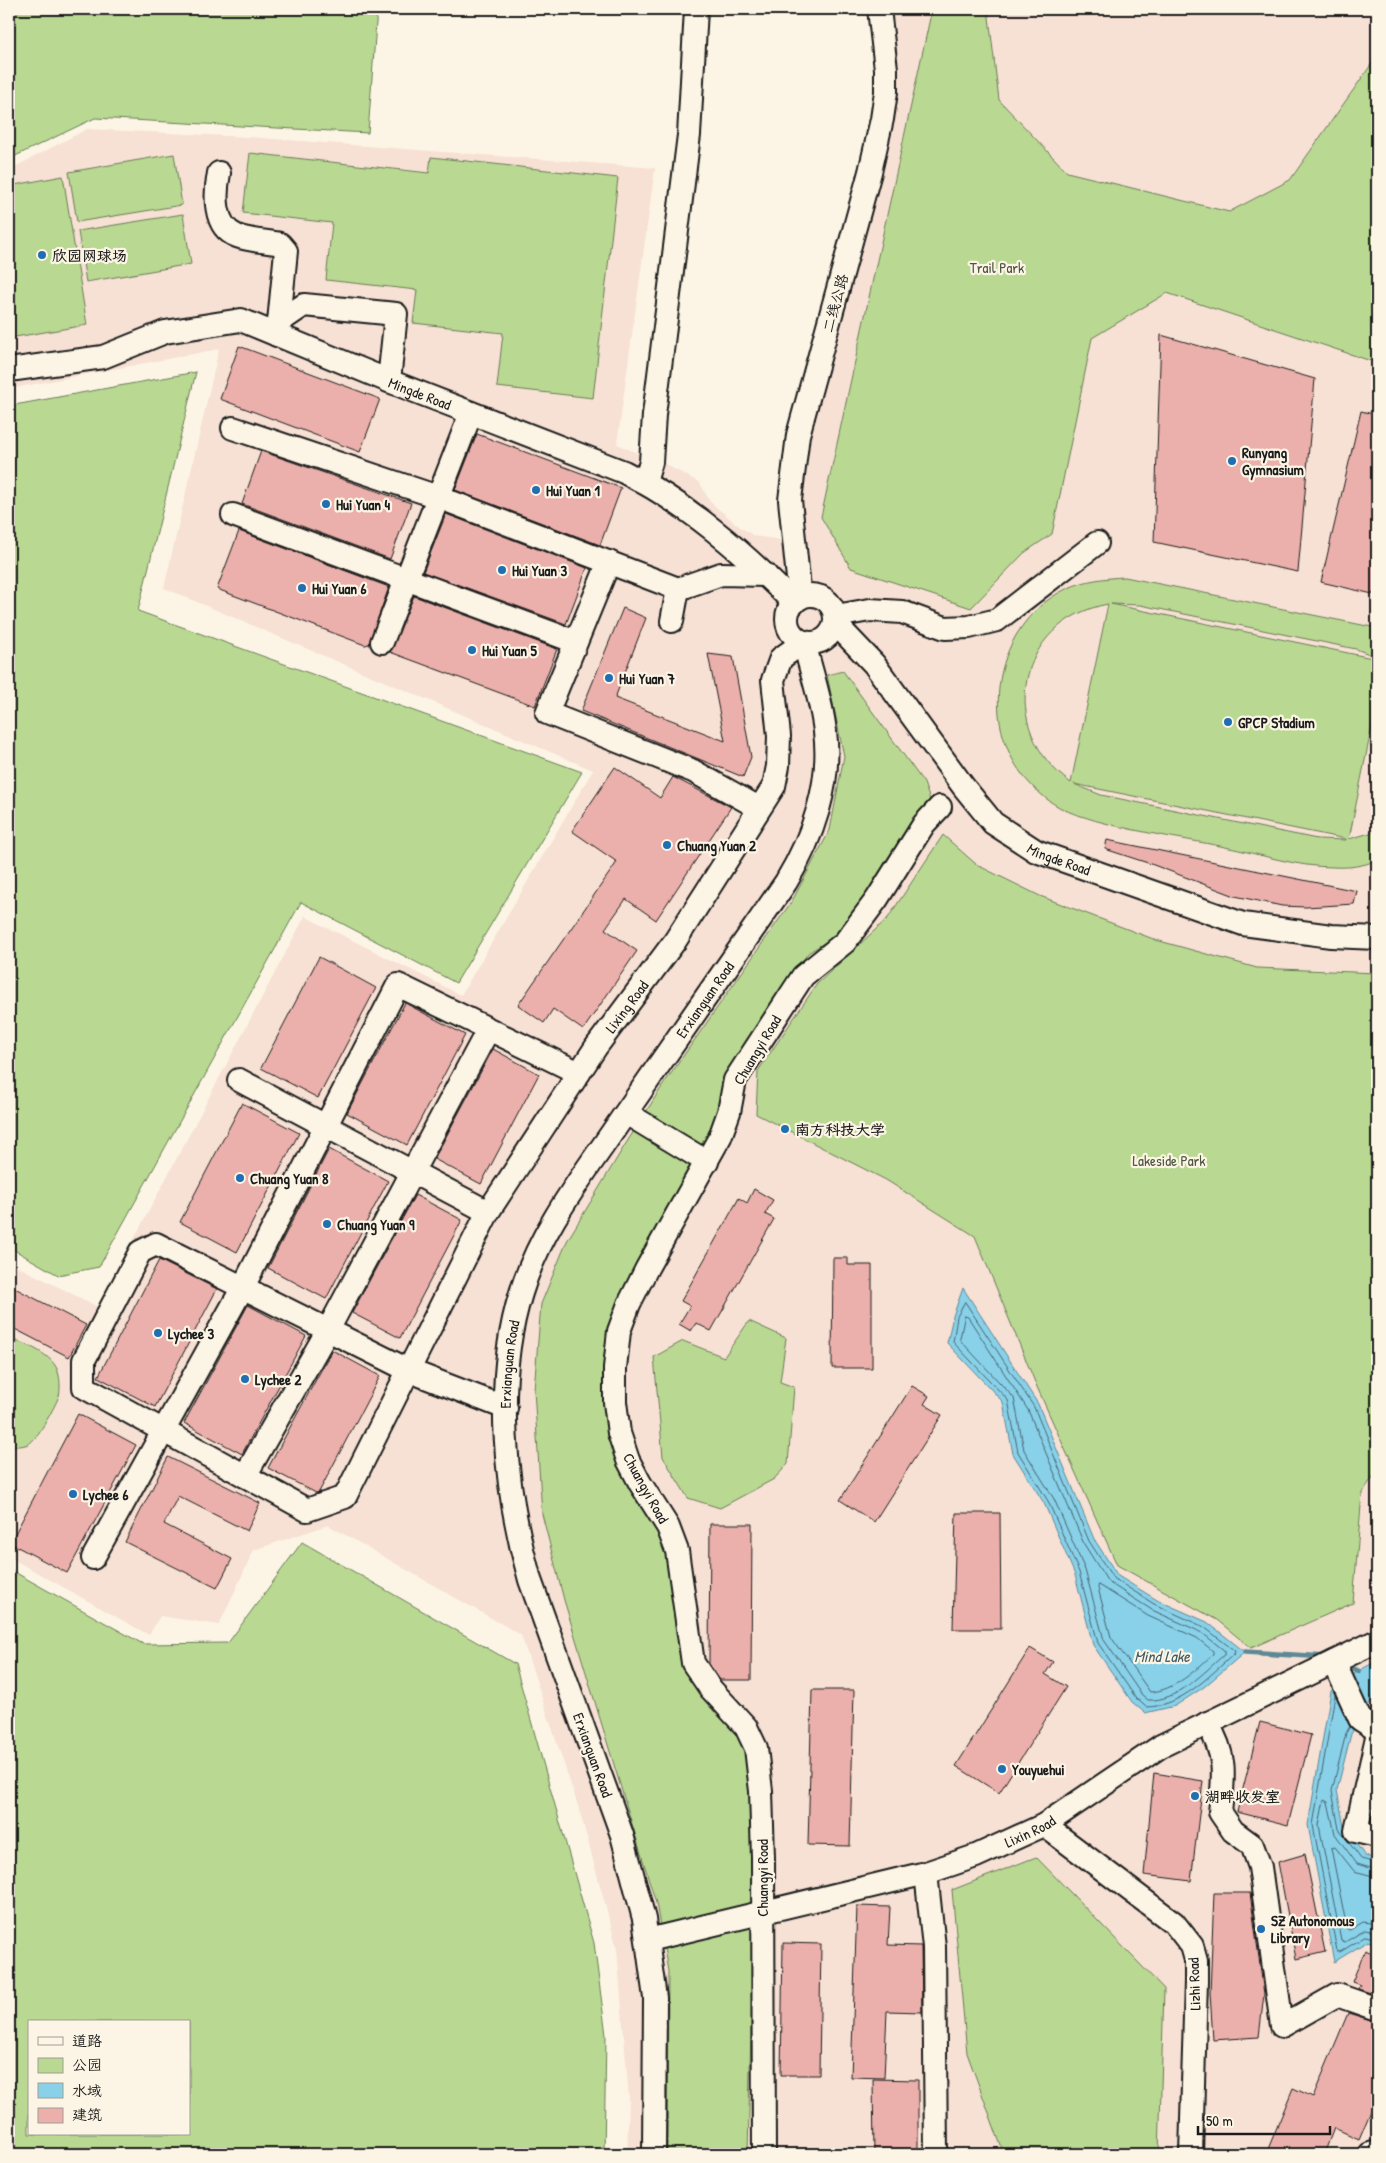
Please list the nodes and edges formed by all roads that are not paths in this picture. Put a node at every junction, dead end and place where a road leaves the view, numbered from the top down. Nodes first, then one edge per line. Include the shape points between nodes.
1 (696, 9) edge
2 (879, 9) edge
3 (219, 173) dead end
4 (284, 281) junction
5 (304, 305) junction
6 (278, 329) junction
7 (9, 370) edge
8 (389, 381) junction
9 (471, 413) junction
10 (233, 428) dead end
11 (645, 482) junction
12 (438, 497) junction
13 (233, 515) dead end
14 (1097, 543) dead end
15 (609, 562) junction
16 (766, 575) junction
17 (407, 578) junction
18 (678, 588) junction
19 (797, 600) junction
20 (672, 620) dead end
21 (835, 620) junction
22 (382, 642) dead end
23 (576, 642) junction
24 (804, 642) junction
25 (940, 807) dead end
26 (759, 808) junction
27 (1377, 938) edge
28 (488, 1030) junction
29 (579, 1073) junction
30 (239, 1080) dead end
31 (626, 1113) junction
32 (326, 1126) junction
33 (707, 1162) junction
34 (413, 1172) junction
35 (488, 1212) junction
36 (243, 1287) junction
37 (328, 1330) junction
38 (410, 1371) junction
39 (506, 1408) junction
40 (164, 1431) junction
41 (245, 1476) junction
42 (93, 1558) dead end
43 (1377, 1641) edge
44 (1334, 1662) junction
45 (1207, 1723) junction
46 (1377, 1739) edge
47 (1044, 1825) junction
48 (1377, 1836) edge
49 (926, 1872) junction
50 (762, 1911) junction
51 (648, 1940) junction
52 (1377, 2009) edge
53 (1377, 2152) edge
54 (654, 2154) edge
55 (764, 2154) edge
56 (936, 2154) edge
57 (1190, 2154) edge
58 (1370, 2154) edge

1 - 11 street via 689,135 651,462
2 - 19 street, 二线公路 via 886,69 882,119 798,435 793,466 791,521
3 - 4 street via 216,190 224,226 238,237 280,244 286,251
4 - 5 street
4 - 6 street
5 - 6 street
5 - 8 street via 396,314
6 - 7 street, Mingde Road via 241,320 165,332 103,357
6 - 8 street, Mingde Road
8 - 9 street, Mingde Road
9 - 11 street, Mingde Road
9 - 12 street
10 - 12 street
11 - 16 street, Mingde Road via 674,500
12 - 15 street
12 - 17 street
13 - 17 street
14 - 21 street via 997,620 969,627 945,628 902,612 870,610
15 - 18 street
15 - 23 street
16 - 18 street via 721,574
16 - 19 street, Mingde Road
17 - 22 street
17 - 23 street
18 - 20 street
19 - 21 street via 807,595 822,597 833,608
19 - 24 street via 787,616 788,624 796,637
21 - 24 street via 833,630 823,640
21 - 27 street, Mingde Road via 874,664 992,823 1036,851 1243,924 1331,936
23 - 26 street via 547,713 693,771
24 - 26 street, Lixing Road via 781,658 773,680 779,736 778,766 774,786
24 - 31 street, Erxianguan Road via 826,742 823,786 804,846 786,882
25 - 33 street, Chuangyi Road via 924,824 877,900 845,942 803,976 735,1080 726,1120
26 - 29 street, Lixing Road via 675,941
28 - 29 street
28 - 32 street via 398,985
28 - 34 street
29 - 35 street, Lixing Road
30 - 32 street
31 - 33 street
31 - 39 street, Erxianguan Road via 558,1213 532,1263 512,1331
32 - 34 street
32 - 36 street
33 - 50 street, Chuangyi Road via 629,1304 619,1332 615,1402 619,1433 628,1460 668,1527 677,1551 693,1664 710,1688 746,1726 756,1748 762,1791
34 - 35 street
34 - 37 street
35 - 38 street, Lixing Road
36 - 37 street
36 - 40 street
36 - 40 street, Lixing Road via 156,1244 140,1252 84,1360 84,1388
37 - 38 street
37 - 41 street
38 - 39 street
38 - 41 street, Lixing Road via 345,1498 307,1510
39 - 51 street, Erxianguan Road via 522,1554 622,1835
40 - 41 street, Lixing Road
40 - 42 street
43 - 44 street, Lixin Road
44 - 45 street, Lixin Road
44 - 46 street via 1360,1719
45 - 47 street, Lixin Road via 1161,1746
45 - 52 street via 1219,1742 1224,1776 1220,1812 1233,1831 1252,1845 1260,1867 1282,2026 1337,1995
46 - 48 street via 1356,1831
47 - 49 street, Lixin Road via 976,1856
47 - 57 street, Lizhi Road via 1174,1923 1192,1946 1196,1981
49 - 50 street, Lixin Road
49 - 56 street via 934,1947
50 - 51 street, Lixin Road
50 - 55 street, Chuangyi Road
51 - 54 street, Erxianguan Road via 656,2032
53 - 58 street

